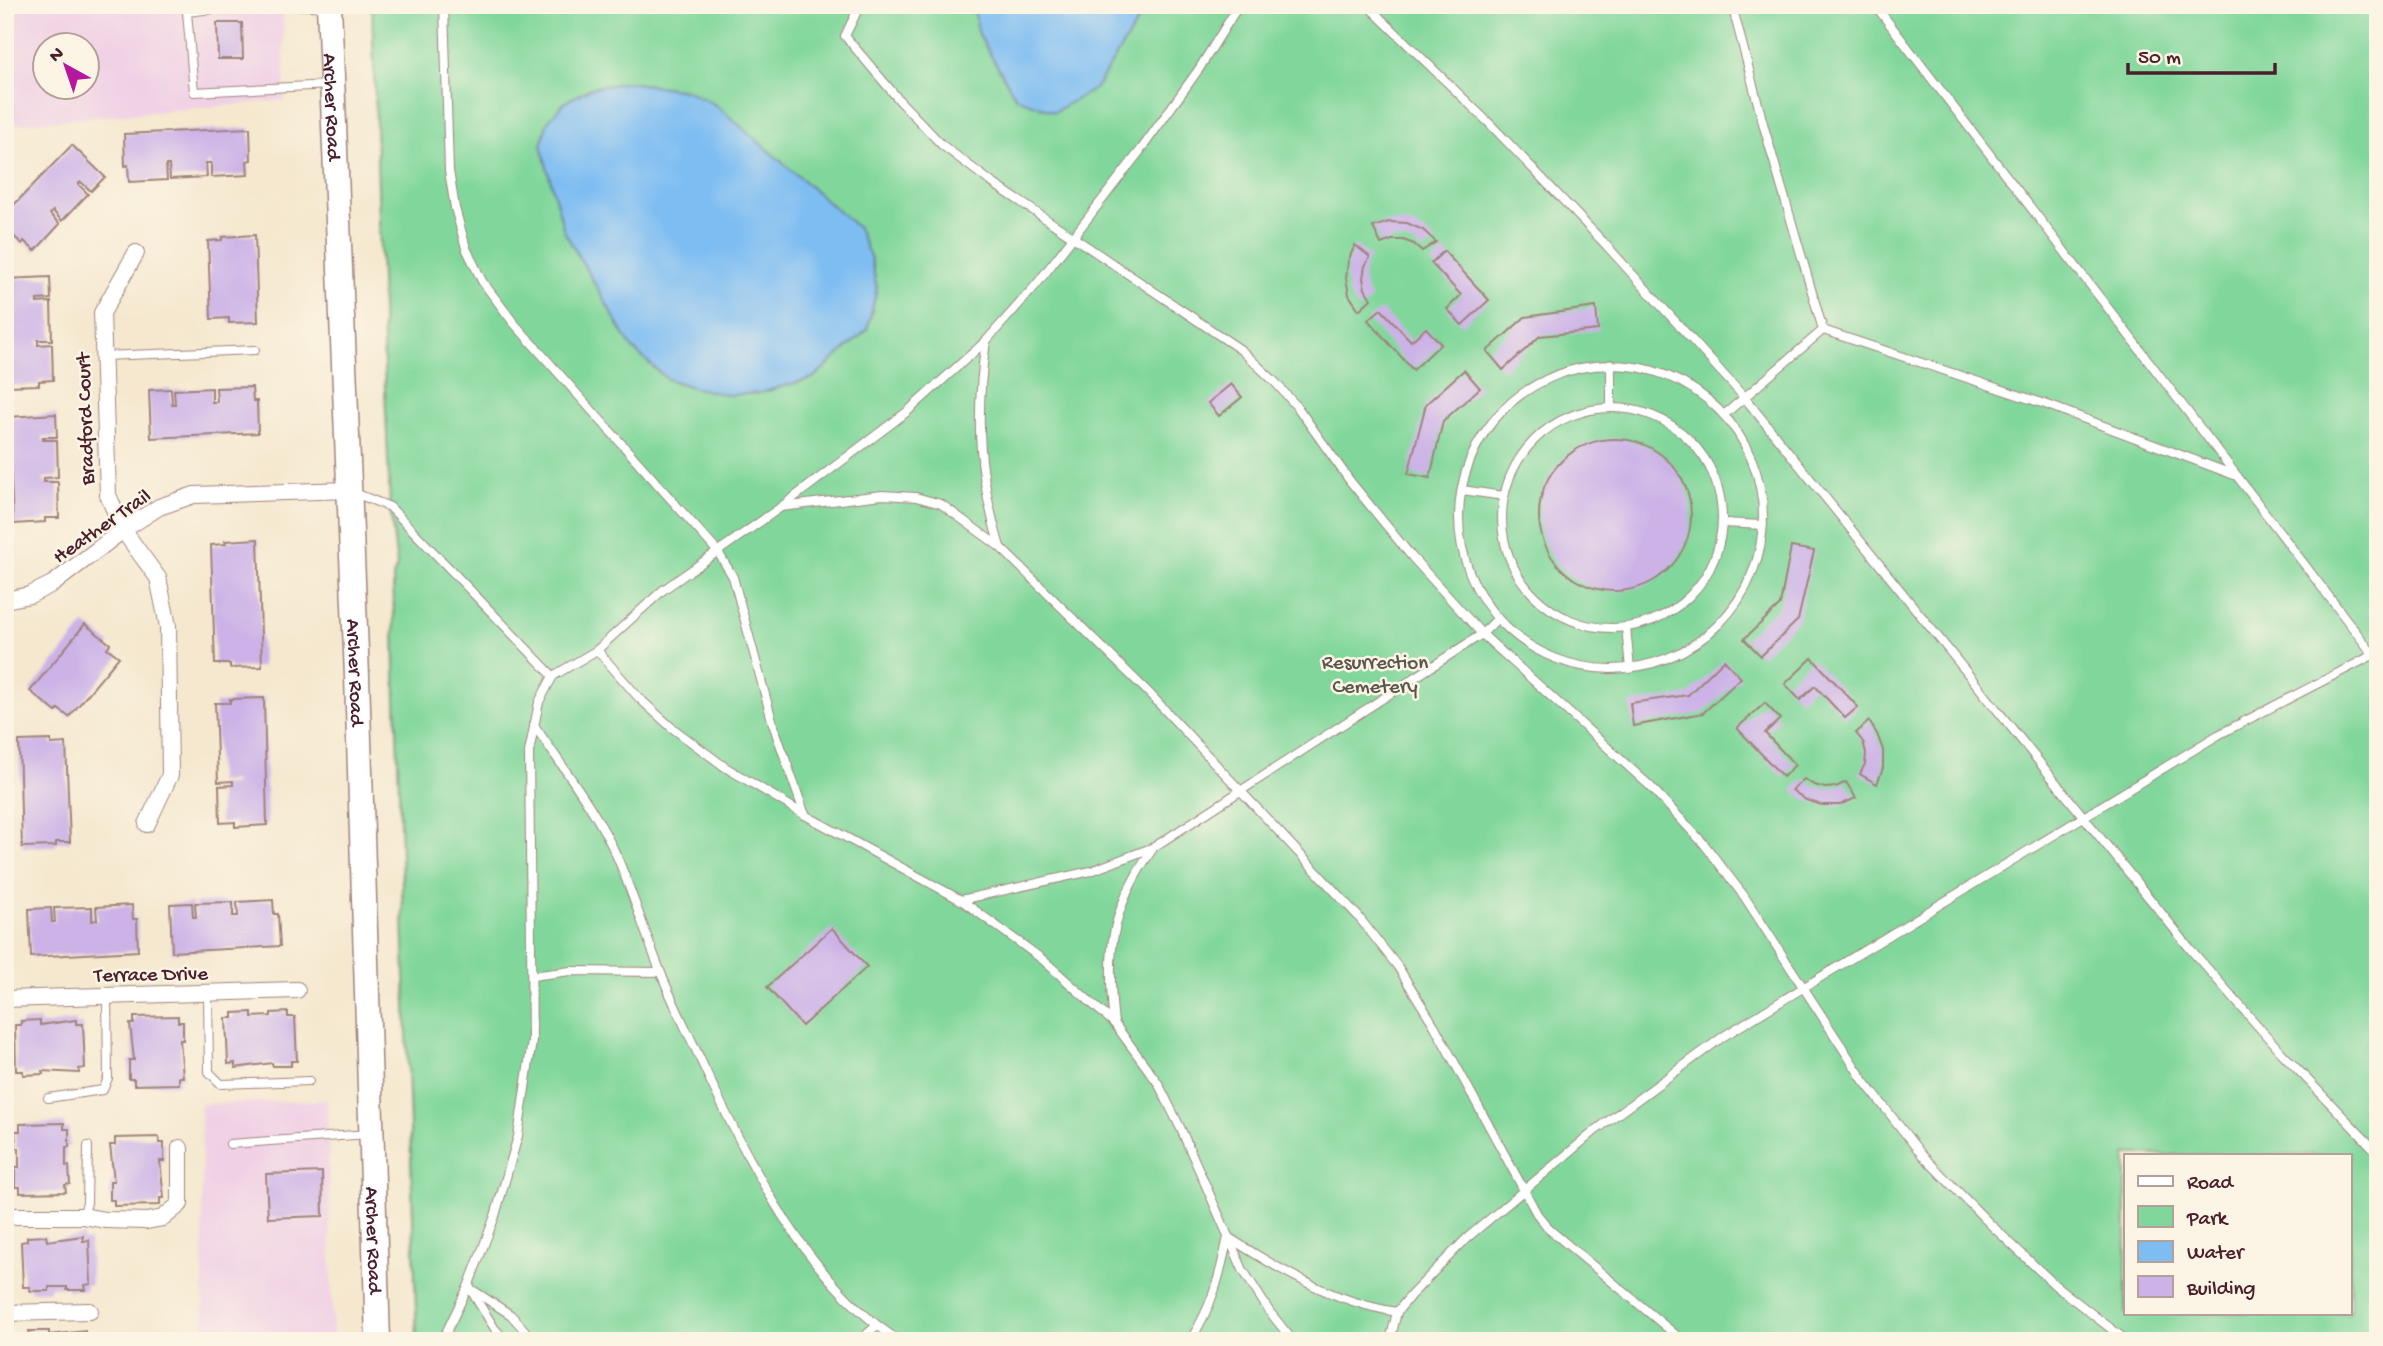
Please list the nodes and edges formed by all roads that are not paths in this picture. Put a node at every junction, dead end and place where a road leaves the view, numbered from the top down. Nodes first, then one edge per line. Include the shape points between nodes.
1 (247, 5) edge
2 (294, 5) edge
3 (444, 5) edge
4 (860, 5) edge
5 (1239, 5) edge
6 (1367, 5) edge
7 (1732, 5) edge
8 (1875, 5) edge
9 (329, 6) edge
10 (332, 84) junction
11 (1074, 236) junction
12 (136, 253) dead end
13 (1823, 330) junction
14 (986, 341) junction
15 (255, 351) dead end
16 (103, 356) junction
17 (1611, 364) junction
18 (1744, 397) junction
19 (1611, 407) junction
20 (1725, 414) junction
21 (2237, 476) junction
22 (350, 490) junction
23 (1462, 490) junction
24 (1504, 496) junction
25 (781, 507) junction
26 (1723, 523) junction
27 (1763, 525) junction
28 (123, 530) junction
29 (1000, 547) junction
30 (718, 552) junction
31 (5, 600) edge
32 (1497, 619) junction
33 (1626, 627) junction
34 (1482, 634) junction
35 (597, 649) junction
36 (2375, 658) edge
37 (1630, 669) junction
38 (553, 677) junction
39 (534, 725) junction
40 (1240, 790) junction
41 (806, 815) junction
42 (2084, 817) junction
43 (147, 824) dead end
44 (1154, 848) junction
45 (961, 900) junction
46 (660, 972) junction
47 (532, 976) junction
48 (1805, 987) junction
49 (297, 990) dead end
50 (107, 994) junction
51 (208, 994) junction
52 (5, 999) edge
53 (1114, 1023) junction
54 (309, 1082) dead end
55 (48, 1098) dead end
56 (372, 1134) junction
57 (230, 1144) dead end
58 (88, 1146) dead end
59 (180, 1148) dead end
60 (2378, 1153) edge
61 (1524, 1190) junction
62 (5, 1216) edge
63 (83, 1216) junction
64 (1228, 1237) junction
65 (468, 1287) junction
66 (90, 1311) dead end
67 (1397, 1312) junction
68 (5, 1313) edge
69 (876, 1326) junction
70 (378, 1341) edge
71 (442, 1341) edge
72 (506, 1341) edge
73 (534, 1341) edge
74 (859, 1341) edge
75 (900, 1341) edge
76 (1190, 1341) edge
77 (1293, 1341) edge
78 (1390, 1341) edge
79 (1683, 1341) edge
80 (2127, 1341) edge

1 - 10 lane via 187,12 194,92
2 - 9 lane
3 - 30 lane via 449,171 466,248 482,281 513,322
4 - 11 lane via 845,36 900,102 942,145
5 - 11 lane via 1192,80
6 - 18 lane via 1578,215
7 - 13 lane
8 - 21 lane
9 - 10 main road, Archer Road
10 - 22 main road, Archer Road
11 - 14 lane
11 - 34 lane via 1241,350 1275,382 1404,548
12 - 16 street, Bradford Court via 102,313
13 - 18 lane
13 - 21 lane via 2045,404
14 - 25 lane via 908,411
14 - 29 lane via 978,417 987,503
15 - 16 lane
16 - 28 street, Bradford Court via 107,495
17 - 19 lane
17 - 20 lane via 1643,367 1673,377
17 - 23 lane via 1549,377 1522,393 1479,440
18 - 20 lane
18 - 42 lane
19 - 24 lane via 1566,417 1536,437 1515,464
19 - 26 lane via 1658,417 1689,438 1715,477
20 - 27 lane via 1746,444 1760,478
21 - 36 lane
22 - 28 street, Heather Trail via 194,495 159,507
22 - 38 lane via 390,507
22 - 56 main road, Archer Road
23 - 24 lane
23 - 32 lane via 1459,533 1465,564
24 - 33 lane via 1505,547 1529,592 1576,622
25 - 29 lane via 882,495 916,497 941,504
25 - 30 lane
26 - 27 lane
26 - 33 lane via 1715,559 1695,591 1666,614
27 - 37 lane via 1760,552 1747,587 1727,617 1699,642 1666,660
28 - 31 street, Heather Trail via 54,583
28 - 43 street, Bradford Court via 158,578 168,625 170,775
29 - 40 lane
30 - 35 lane via 663,590
30 - 41 lane via 733,577 773,724
32 - 34 lane
32 - 37 lane via 1524,643 1557,660 1593,669
33 - 37 lane
34 - 40 lane
34 - 48 lane via 1650,786 1704,844
35 - 38 lane
35 - 41 lane via 671,727 725,767
36 - 42 lane via 2218,735
38 - 39 lane via 539,702
39 - 46 lane via 584,798 617,858
39 - 47 lane via 529,752
40 - 44 lane
40 - 61 lane via 1357,915 1398,967
41 - 45 lane
42 - 48 lane
42 - 60 lane via 2192,951
44 - 45 lane via 1091,871
44 - 53 lane via 1133,877 1114,931 1110,960
45 - 53 lane via 1042,959
46 - 47 lane via 570,971
46 - 69 lane via 765,1189 846,1298
47 - 65 lane via 533,1041 517,1136 495,1216
48 - 61 lane via 1713,1044
48 - 80 lane via 1864,1081 1922,1155 2056,1286
49 - 51 street, Terrace Drive
50 - 51 street, Terrace Drive
50 - 52 street, Terrace Drive
50 - 55 lane via 103,1090
51 - 54 lane via 209,1072 221,1084
53 - 64 lane via 1158,1083
56 - 57 lane
56 - 70 main road, Archer Road
58 - 63 lane
59 - 63 street via 180,1205 163,1218
61 - 67 lane via 1467,1238
61 - 79 lane via 1550,1230
62 - 63 street
64 - 67 lane via 1312,1286 1371,1308
64 - 76 lane via 1218,1283
64 - 77 lane via 1243,1270
65 - 71 lane
65 - 72 lane
65 - 73 lane via 511,1315
66 - 68 street
67 - 78 lane
69 - 74 lane
69 - 75 lane

